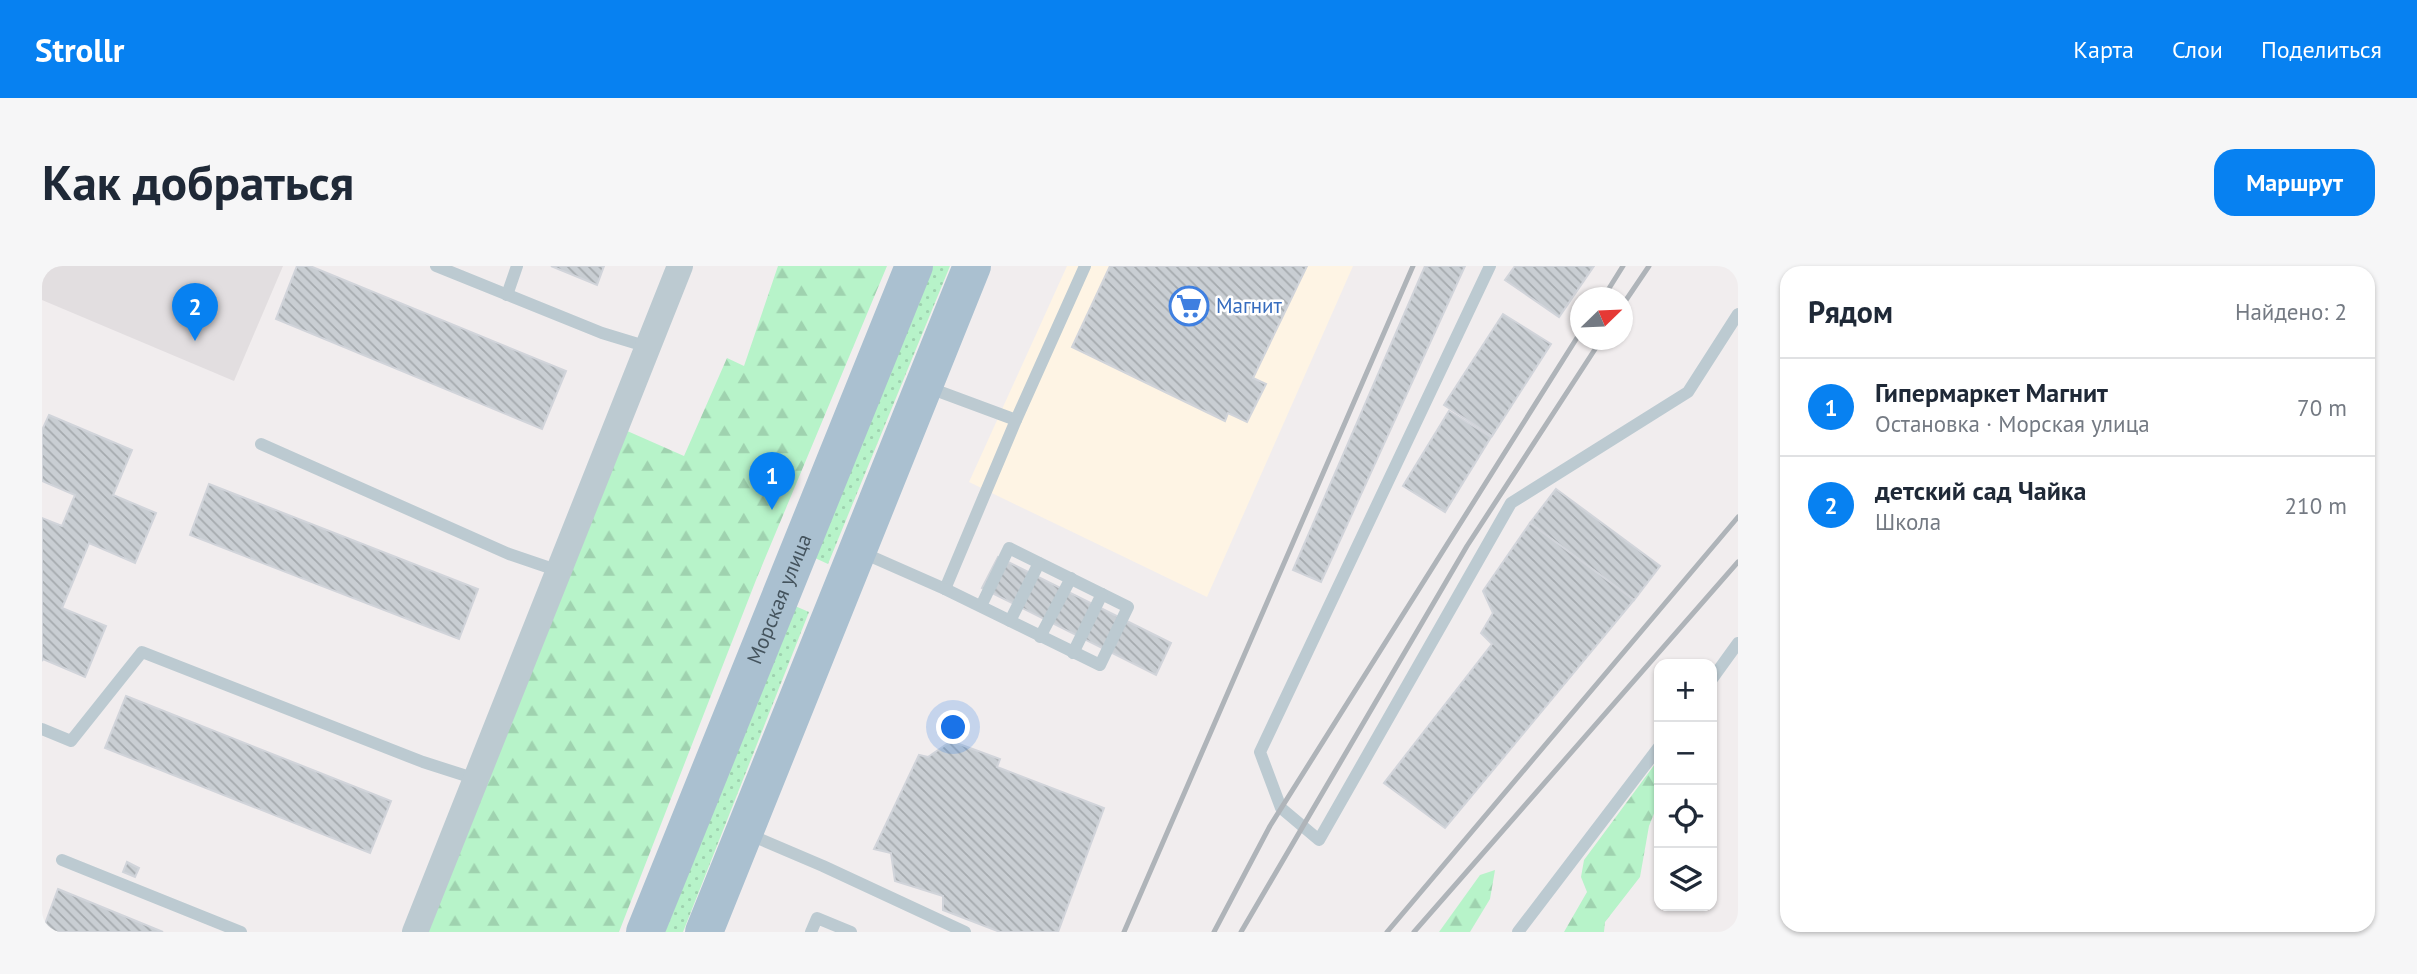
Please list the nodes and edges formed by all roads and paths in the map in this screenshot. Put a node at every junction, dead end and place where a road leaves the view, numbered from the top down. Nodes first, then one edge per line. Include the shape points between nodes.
1 (436, 266) edge
2 (517, 266) edge
3 (680, 266) edge
4 (914, 266) edge
5 (972, 266) edge
6 (1085, 266) edge
7 (1490, 266) edge
8 (507, 295) junction
9 (1738, 314) edge
10 (648, 347) junction
11 (924, 385) junction
12 (1016, 420) junction
13 (261, 444) dead end
14 (858, 550) junction
15 (1039, 563) junction
16 (792, 568) junction
17 (559, 571) junction
18 (1071, 578) junction
19 (842, 589) junction
20 (945, 589) junction
21 (1102, 594) junction
22 (981, 606) junction
23 (1010, 621) junction
24 (1041, 636) junction
25 (1738, 643) edge
26 (1073, 653) junction
27 (1717, 672) edge
28 (42, 729) edge
29 (1654, 754) edge
30 (476, 779) junction
31 (745, 833) junction
32 (62, 860) dead end
33 (241, 932) edge
34 (415, 932) edge
35 (645, 932) edge
36 (705, 932) edge
37 (811, 932) edge
38 (850, 932) edge
39 (965, 932) edge
40 (1518, 932) edge

1 - 8 lane
2 - 8 lane
3 - 10 street
4 - 16 main road, Морская улица
5 - 11 main road
6 - 12 lane
7 - 9 lane via 1260,752 1281,808 1319,840 1511,503 1688,392
8 - 10 lane
10 - 17 street
11 - 12 lane
11 - 14 main road
12 - 20 lane
13 - 17 lane via 509,554
14 - 19 main road
14 - 20 lane
15 - 18 lane
15 - 22 lane via 1009,548
15 - 23 lane
16 - 19 main road
16 - 35 main road, Морская улица
17 - 30 street
18 - 21 lane
18 - 24 lane
19 - 31 main road
20 - 22 lane
21 - 26 lane
21 - 26 lane via 1128,607 1100,665
22 - 23 lane
23 - 24 lane
24 - 26 lane
25 - 27 lane
28 - 30 lane via 71,741 142,652
29 - 40 lane
30 - 34 street
31 - 36 main road
31 - 39 lane
32 - 33 lane
37 - 38 lane via 817,918

